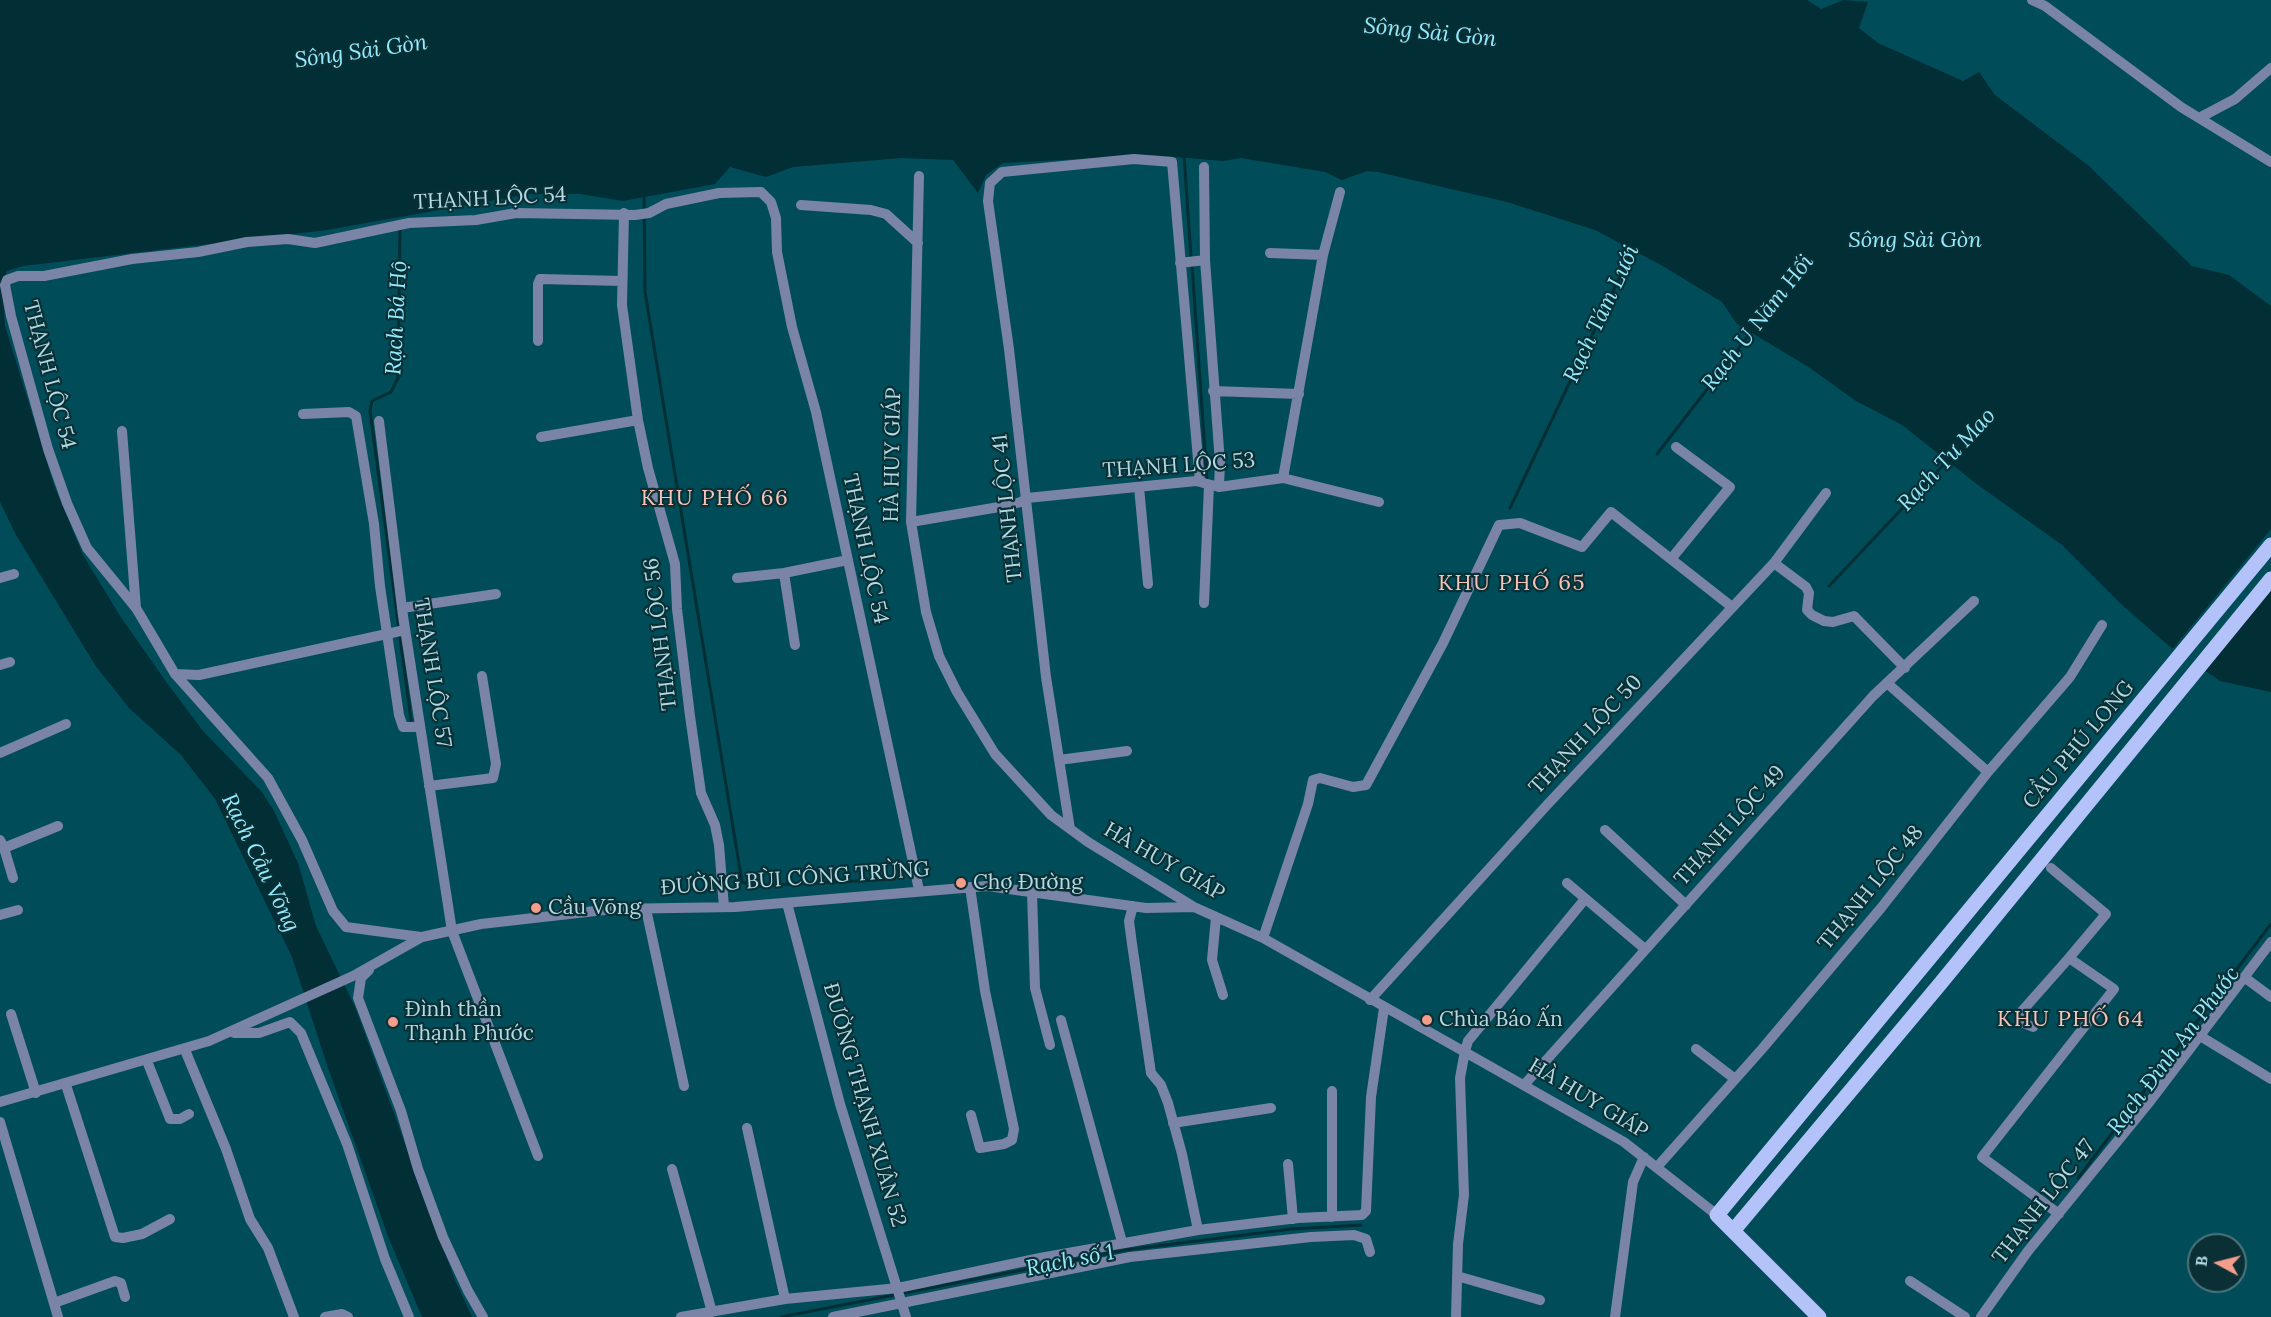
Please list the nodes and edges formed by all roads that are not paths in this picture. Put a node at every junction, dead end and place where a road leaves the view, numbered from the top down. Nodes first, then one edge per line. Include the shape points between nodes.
1 (2032, 0) edge
2 (2049, 3) edge
3 (2271, 68) edge
4 (2199, 118) junction
5 (2271, 162) edge
6 (1204, 167) dead end
7 (919, 176) dead end
8 (1340, 192) dead end
9 (801, 205) dead end
10 (624, 213) junction
11 (918, 243) junction
12 (1270, 253) dead end
13 (1323, 255) junction
14 (1204, 260) junction
15 (1181, 263) junction
16 (622, 281) junction
17 (538, 341) dead end
18 (1213, 391) junction
19 (1299, 394) junction
20 (303, 414) dead end
21 (638, 420) junction
22 (379, 421) dead end
23 (122, 431) dead end
24 (541, 437) dead end
25 (1676, 447) dead end
26 (1283, 478) junction
27 (1209, 485) junction
28 (1139, 487) junction
29 (1826, 493) dead end
30 (1024, 500) junction
31 (1379, 502) dead end
32 (911, 522) junction
33 (2271, 545) edge
34 (1671, 559) junction
35 (848, 560) junction
36 (1774, 563) junction
37 (784, 573) junction
38 (14, 574) dead end
39 (0, 578) edge
40 (736, 578) dead end
41 (2271, 579) edge
42 (1148, 584) dead end
43 (496, 594) dead end
44 (1974, 601) dead end
45 (1204, 603) dead end
46 (1732, 607) junction
47 (136, 608) junction
48 (402, 608) junction
49 (2102, 625) dead end
50 (405, 630) junction
51 (390, 633) junction
52 (795, 645) dead end
53 (1905, 668) junction
54 (175, 674) junction
55 (482, 676) dead end
56 (1887, 683) junction
57 (66, 724) dead end
58 (420, 727) junction
59 (1127, 751) dead end
60 (0, 753) edge
61 (1059, 760) junction
62 (1988, 772) junction
63 (429, 786) junction
64 (57, 826) dead end
65 (1070, 829) junction
66 (1605, 830) dead end
67 (2, 844) edge
68 (2051, 868) dead end
69 (13, 878) dead end
70 (1567, 883) dead end
71 (970, 887) junction
72 (919, 890) junction
73 (1032, 891) junction
74 (1585, 899) junction
75 (787, 903) junction
76 (1686, 905) junction
77 (1132, 906) junction
78 (724, 907) junction
79 (1194, 907) junction
80 (646, 909) junction
81 (18, 910) dead end
82 (0, 915) edge
83 (1216, 917) junction
84 (452, 931) junction
85 (422, 937) junction
86 (1263, 938) junction
87 (2271, 942) edge
88 (1645, 949) junction
89 (2068, 958) junction
90 (375, 963) junction
91 (2244, 977) junction
92 (1223, 995) dead end
93 (2271, 997) edge
94 (1370, 1000) junction
95 (1384, 1008) junction
96 (11, 1014) dead end
97 (1061, 1020) dead end
98 (2033, 1027) dead end
99 (229, 1033) junction
100 (2200, 1036) junction
101 (1050, 1045) dead end
102 (1696, 1049) dead end
103 (185, 1050) junction
104 (1465, 1051) junction
105 (147, 1061) junction
106 (1735, 1079) junction
107 (2271, 1079) edge
108 (66, 1084) junction
109 (1524, 1085) junction
110 (684, 1086) dead end
111 (1332, 1091) dead end
112 (36, 1093) junction
113 (0, 1102) edge
114 (1271, 1108) dead end
115 (189, 1114) dead end
116 (971, 1115) dead end
117 (0, 1122) edge
118 (1173, 1123) junction
119 (747, 1128) dead end
120 (538, 1156) dead end
121 (1644, 1156) junction
122 (1288, 1164) dead end
123 (1657, 1167) junction
124 (672, 1169) dead end
125 (2059, 1214) junction
126 (1717, 1215) junction
127 (1332, 1217) junction
128 (170, 1219) dead end
129 (1293, 1219) junction
130 (1198, 1230) junction
131 (1733, 1231) junction
132 (1122, 1242) junction
133 (1370, 1252) dead end
134 (1458, 1276) junction
135 (1910, 1281) dead end
136 (898, 1288) junction
137 (125, 1298) dead end
138 (785, 1299) junction
139 (1540, 1299) dead end
140 (902, 1302) junction
141 (54, 1303) junction
142 (712, 1312) junction
143 (1460, 1316) edge
144 (58, 1317) edge
145 (294, 1317) edge
146 (325, 1317) edge
147 (348, 1317) edge
148 (409, 1317) edge
149 (483, 1317) edge
150 (681, 1317) edge
151 (833, 1317) edge
152 (906, 1317) edge
153 (1615, 1317) edge
154 (1819, 1317) edge
155 (1965, 1317) edge
156 (1981, 1317) edge

1 - 2 street
2 - 4 street
3 - 4 street via 2235,99
4 - 5 street
6 - 14 street
7 - 11 street, HÀ HUY GIÁP
8 - 13 street
9 - 11 street via 886,214
10 - 16 street, THẠNH LỘC 56
10 - 35 street, THẠNH LỘC 54 via 649,213 666,204 718,193 761,192 771,202 792,327 816,412
10 - 47 street, THẠNH LỘC 54 via 516,213 476,220 408,223 315,243 288,239 247,242 7,280 11,316 67,503 87,548
11 - 32 street, HÀ HUY GIÁP
12 - 13 street
13 - 19 street
14 - 15 street
14 - 18 street
15 - 27 street
15 - 30 street, THẠNH LỘC 41 via 1172,162 1134,159 1002,172 990,183 988,201
16 - 17 street via 540,279
16 - 21 street, THẠNH LỘC 56
18 - 19 street
18 - 27 street via 1220,463
19 - 26 street
20 - 51 street via 349,411 356,416
21 - 24 street
21 - 78 street, THẠNH LỘC 56 via 675,564 677,609 701,793 715,825
22 - 48 street, THẠNH LỘC 57
23 - 47 street
25 - 34 street via 1730,487
26 - 27 street, THẠNH LỘC 53
26 - 31 street, THẠNH LỘC 53
27 - 28 street, THẠNH LỘC 53
27 - 45 street
28 - 30 street, THẠNH LỘC 53
28 - 42 street
29 - 36 street, THẠNH LỘC 50
30 - 32 street, THẠNH LỘC 53
30 - 61 street, THẠNH LỘC 41
32 - 65 street, HÀ HUY GIÁP via 926,612 939,656 957,692 1010,774
33 - 126 main road, CẦU PHÚ LONG
34 - 46 street
34 - 86 street via 1611,512 1582,547 1520,523 1499,525 1443,643 1366,785 1353,787 1320,778 1313,780
35 - 37 street
35 - 72 street, THẠNH LỘC 54
36 - 46 street, THẠNH LỘC 50
36 - 53 street via 1806,587 1807,610 1812,615 1833,622 1854,616
37 - 40 street
37 - 52 street
38 - 39 street
41 - 131 main road, CẦU PHÚ LONG
43 - 48 street
44 - 53 street, THẠNH LỘC 49
46 - 94 street, THẠNH LỘC 50
47 - 54 street
48 - 50 street, THẠNH LỘC 57
49 - 62 street, THẠNH LỘC 48 via 2070,677
50 - 51 street
50 - 58 street, THẠNH LỘC 57
51 - 54 street via 199,675
51 - 58 street via 399,715 403,727
53 - 56 street, THẠNH LỘC 49
54 - 85 street via 268,778 302,840 333,910 346,927
55 - 63 street via 496,764 493,778
56 - 62 street
56 - 76 street, THẠNH LỘC 49
57 - 60 street
58 - 63 street, THẠNH LỘC 57
59 - 61 street
61 - 65 street, THẠNH LỘC 41
62 - 106 street, THẠNH LỘC 48 via 1881,908
63 - 84 street, THẠNH LỘC 57
64 - 67 street
65 - 79 street, HÀ HUY GIÁP
66 - 76 street
67 - 69 street
68 - 89 street via 2106,914
70 - 74 street
71 - 72 street, ĐƯỜNG BÙI CÔNG TRỪNG
71 - 73 street, ĐƯỜNG BÙI CÔNG TRỪNG
71 - 116 street via 985,991 1014,1129 1012,1140 980,1148
72 - 75 street, ĐƯỜNG BÙI CÔNG TRỪNG
73 - 77 street, ĐƯỜNG BÙI CÔNG TRỪNG
73 - 101 street via 1035,988
74 - 88 street
74 - 104 street via 1468,1041
75 - 78 street, ĐƯỜNG BÙI CÔNG TRỪNG
75 - 136 street, ĐƯỜNG THẠNH XUÂN 52 via 840,1104
76 - 88 street, THẠNH LỘC 49
77 - 79 street, ĐƯỜNG BÙI CÔNG TRỪNG
77 - 118 street via 1132,944 1151,1072 1161,1085
78 - 80 street, ĐƯỜNG BÙI CÔNG TRỪNG
79 - 83 street, HÀ HUY GIÁP
80 - 84 street, ĐƯỜNG BÙI CÔNG TRỪNG via 536,917
80 - 110 street
81 - 82 street
83 - 86 street, HÀ HUY GIÁP
83 - 92 street via 1212,960
84 - 85 street, ĐƯỜNG BÙI CÔNG TRỪNG
84 - 120 street, THẠNH LỘC 57
85 - 90 street, ĐƯỜNG BÙI CÔNG TRỪNG
86 - 94 street, HÀ HUY GIÁP
87 - 91 street, THẠNH LỘC 47
88 - 109 street, THẠNH LỘC 49
89 - 98 street via 2022,1011 2021,1022
89 - 125 street via 2114,990 1982,1157
90 - 99 street, ĐƯỜNG BÙI CÔNG TRỪNG
90 - 149 street via 361,978 358,998 443,1237
91 - 93 street
91 - 100 street, THẠNH LỘC 47
94 - 95 street, HÀ HUY GIÁP
95 - 104 street, HÀ HUY GIÁP
95 - 127 street via 1370,1106 1366,1211
96 - 112 street
97 - 132 street
99 - 103 street, ĐƯỜNG BÙI CÔNG TRỪNG
99 - 148 street via 259,1033 290,1022 301,1034 347,1144 385,1259
100 - 107 street
100 - 125 street, THẠNH LỘC 47
102 - 106 street
103 - 105 street, ĐƯỜNG BÙI CÔNG TRỪNG
103 - 145 street via 250,1219 268,1248
104 - 109 street, HÀ HUY GIÁP
104 - 134 street via 1460,1078 1464,1195
105 - 108 street, ĐƯỜNG BÙI CÔNG TRỪNG
105 - 115 street via 170,1119
106 - 123 street, THẠNH LỘC 48
108 - 112 street, ĐƯỜNG BÙI CÔNG TRỪNG
108 - 128 street via 115,1237 142,1233
109 - 121 street, HÀ HUY GIÁP
111 - 127 street
112 - 113 street, ĐƯỜNG BÙI CÔNG TRỪNG
114 - 118 street
117 - 141 street
118 - 130 street
119 - 138 street
121 - 123 street, HÀ HUY GIÁP
121 - 153 street via 1633,1182
122 - 129 street
123 - 126 street, HÀ HUY GIÁP
124 - 142 street
125 - 156 street, THẠNH LỘC 47
126 - 131 main road, HÀ HUY GIÁP
127 - 129 street
129 - 130 street
130 - 132 street
131 - 154 main road, HÀ HUY GIÁP
132 - 136 street
133 - 140 street via 1369,1244 1361,1236 1311,1237 1130,1257
134 - 139 street
134 - 143 street
135 - 155 street
136 - 138 street
136 - 140 street, ĐƯỜNG THẠNH XUÂN 52
137 - 141 street via 121,1283 115,1281
138 - 142 street
140 - 151 street
140 - 152 street, ĐƯỜNG THẠNH XUÂN 52
141 - 144 street
142 - 150 street
146 - 147 street

